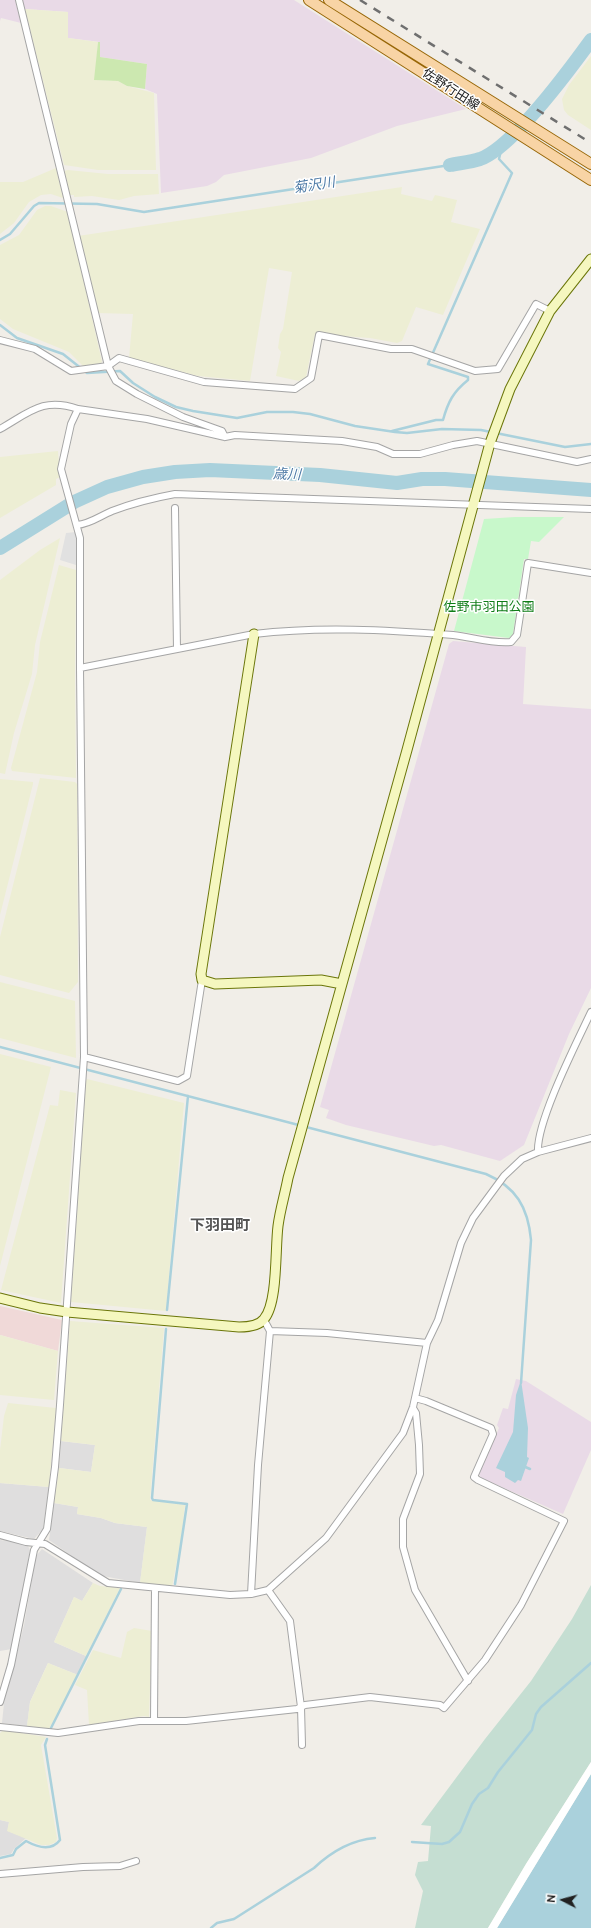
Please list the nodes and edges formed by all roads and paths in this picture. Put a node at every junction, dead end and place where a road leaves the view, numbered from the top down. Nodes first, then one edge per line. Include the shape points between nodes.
1 (19, 0) edge
2 (309, 0) edge
3 (329, 0) edge
4 (591, 164) edge
5 (591, 180) edge
6 (591, 259) edge
7 (550, 311) junction
8 (0, 340) edge
9 (108, 368) junction
10 (78, 409) junction
11 (0, 428) edge
12 (225, 437) junction
13 (490, 445) junction
14 (591, 459) edge
15 (475, 504) junction
16 (175, 508) dead end
17 (591, 509) edge
18 (77, 525) junction
19 (591, 573) edge
20 (254, 634) junction
21 (438, 635) junction
22 (177, 649) junction
23 (80, 668) junction
24 (202, 980) junction
25 (342, 984) junction
26 (591, 1012) edge
27 (84, 1057) junction
28 (591, 1138) edge
29 (538, 1152) junction
30 (0, 1298) edge
31 (67, 1312) junction
32 (264, 1320) junction
33 (270, 1331) junction
34 (427, 1343) junction
35 (415, 1398) junction
36 (413, 1408) junction
37 (0, 1535) edge
38 (38, 1542) junction
39 (155, 1588) junction
40 (268, 1590) junction
41 (251, 1594) junction
42 (468, 1681) junction
43 (2, 1686) edge
44 (0, 1702) edge
45 (301, 1707) junction
46 (154, 1721) junction
47 (0, 1727) edge
48 (302, 1745) dead end
49 (136, 1861) dead end
50 (0, 1874) edge

1 - 9 street
2 - 5 main road, 佐野行田線
3 - 4 main road, 佐野行田線
6 - 7 street
7 - 9 street via 536,304 498,369 475,371 412,349 391,349 319,336 311,378 295,389 204,382 119,358
7 - 13 street via 510,389
8 - 9 street via 35,349 71,371
9 - 12 street via 116,381 137,394 183,417 222,431
10 - 11 street via 54,403 43,405
10 - 12 street via 147,419
10 - 18 street via 71,424 61,468
12 - 13 street via 342,441 377,447 393,454 420,454 477,441
13 - 14 street via 577,462
13 - 15 street
15 - 17 street
15 - 18 street via 175,494 137,502 84,525
15 - 21 street
16 - 22 street
18 - 23 street via 80,538
19 - 21 street via 528,563 517,635 511,642
20 - 21 street via 347,629
20 - 22 street
20 - 24 street via 201,967
21 - 25 street
22 - 23 street
23 - 27 street
24 - 25 street via 215,984 321,980
24 - 27 street via 187,1076 178,1081
25 - 32 street via 280,1214 272,1298
26 - 29 street via 552,1099 540,1134
27 - 31 street
28 - 29 street
29 - 34 street via 522,1159 504,1176 473,1218 465,1233 438,1320
30 - 31 street
31 - 32 street via 239,1327 258,1324
31 - 38 street via 55,1466 47,1529
32 - 33 street
33 - 34 street via 327,1333
33 - 41 street via 258,1465
34 - 35 street
35 - 36 street
35 - 42 street via 491,1428 493,1434 474,1477 564,1521 521,1605
36 - 40 street via 403,1433 330,1532
36 - 42 street via 416,1413 420,1474 404,1514 403,1547 415,1590
37 - 38 street via 26,1542
38 - 39 street via 108,1583
38 - 43 street via 33,1555 14,1653
39 - 41 street via 230,1595
39 - 46 street
40 - 41 street
40 - 45 street via 290,1621
42 - 45 street via 444,1708 440,1705 370,1697
43 - 44 street
45 - 46 street via 186,1721
45 - 48 street
46 - 47 street via 58,1733
49 - 50 street via 120,1866

